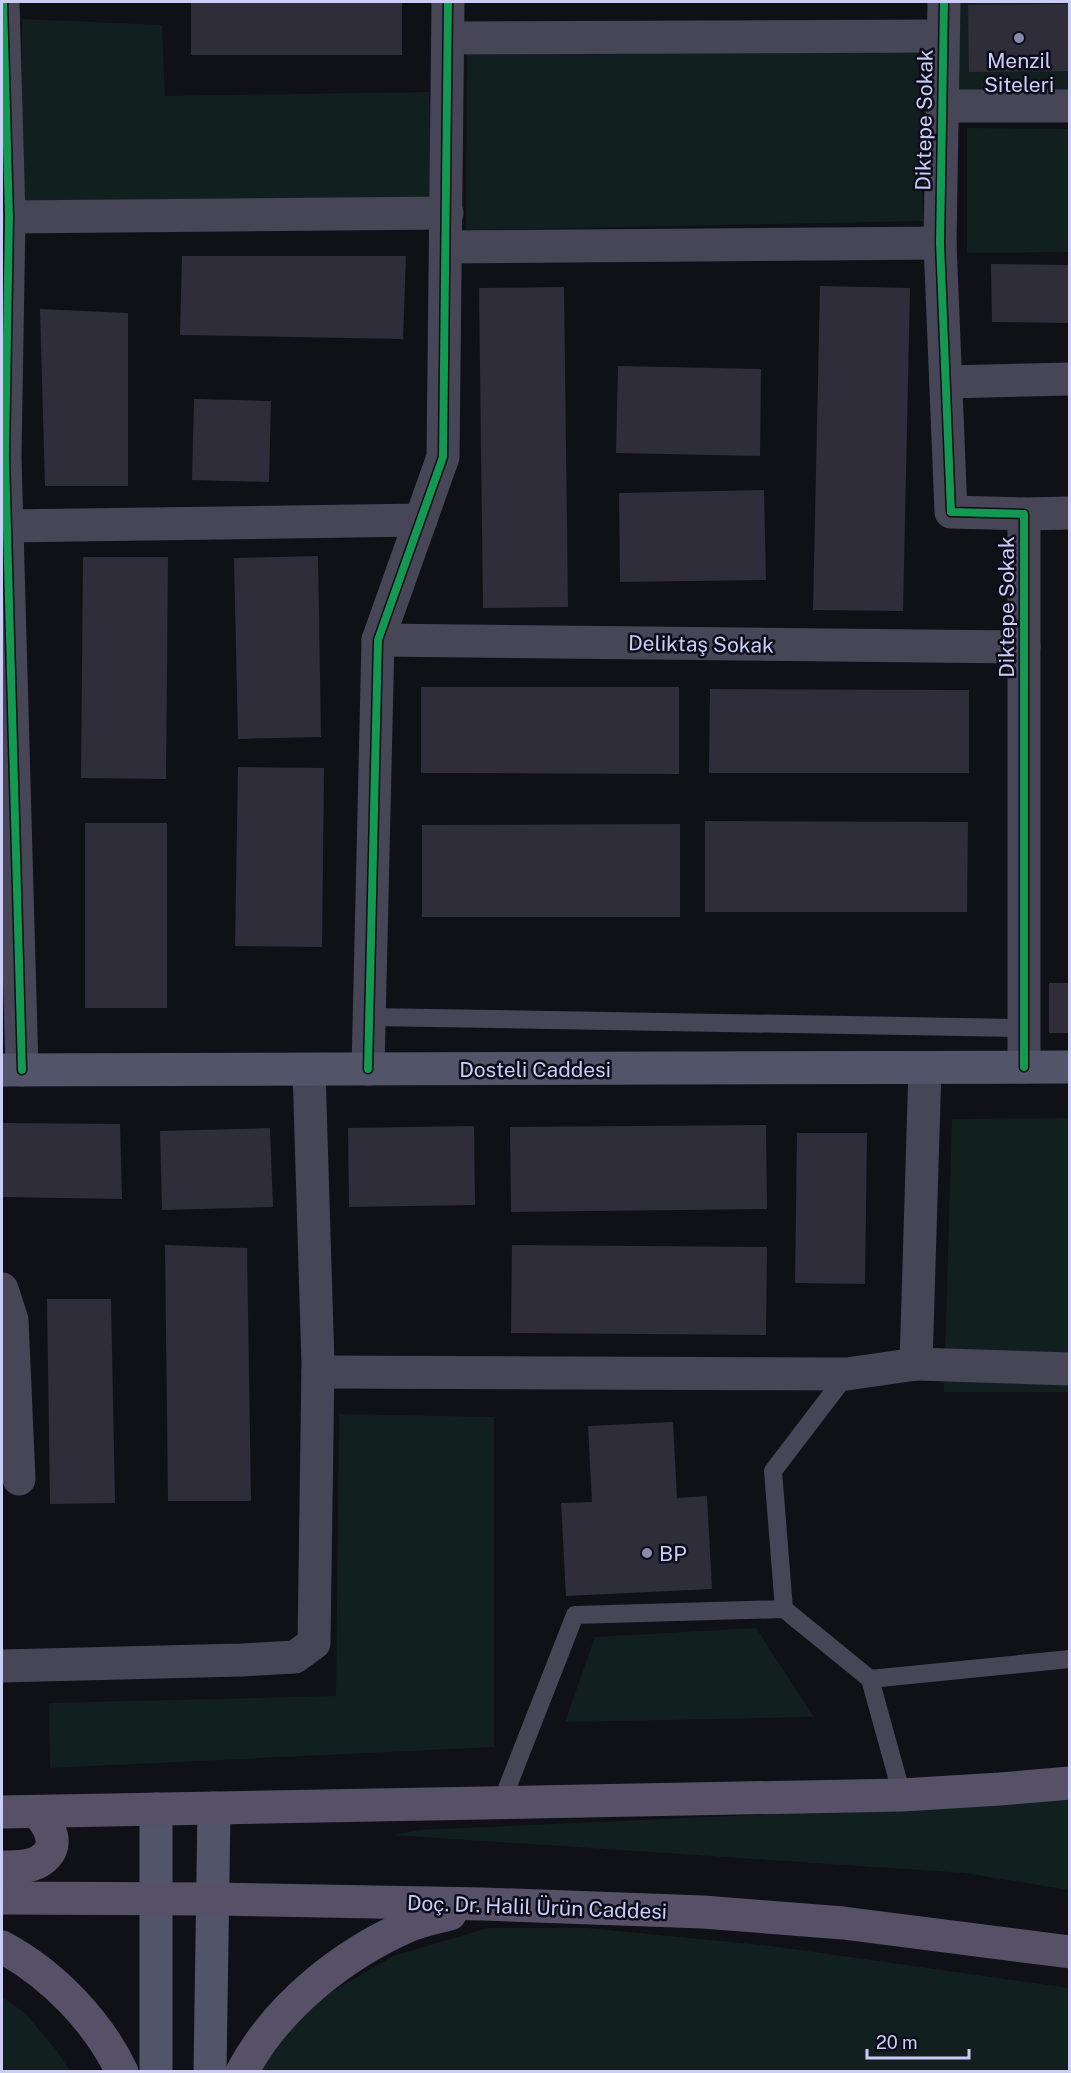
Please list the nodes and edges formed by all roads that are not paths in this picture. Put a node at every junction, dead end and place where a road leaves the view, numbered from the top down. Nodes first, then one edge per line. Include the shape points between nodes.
1 (3, 2) edge
2 (448, 2) edge
3 (944, 2) edge
4 (943, 36) junction
5 (448, 38) junction
6 (2, 51) edge
7 (942, 106) junction
8 (1070, 106) edge
9 (447, 213) junction
10 (9, 217) junction
11 (940, 243) junction
12 (446, 247) junction
13 (1070, 379) edge
14 (946, 382) junction
15 (3, 457) edge
16 (1070, 513) edge
17 (1024, 514) junction
18 (421, 520) junction
19 (6, 526) junction
20 (378, 640) junction
21 (1024, 647) junction
22 (369, 1017) junction
23 (1024, 1028) junction
24 (1024, 1067) junction
25 (1070, 1067) edge
26 (925, 1068) junction
27 (368, 1069) junction
28 (12, 1070) edge
29 (309, 1070) junction
30 (2, 1289) edge
31 (916, 1364) junction
32 (1070, 1369) edge
33 (318, 1372) junction
34 (847, 1374) junction
35 (19, 1479) dead end
36 (784, 1609) junction
37 (1070, 1659) edge
38 (2, 1666) edge
39 (870, 1679) junction
40 (1070, 1783) edge
41 (902, 1794) junction
42 (502, 1801) junction
43 (214, 1808) junction
44 (156, 1809) junction
45 (2, 1812) edge
46 (37, 1812) junction
47 (2, 1868) edge
48 (2, 1898) edge
49 (158, 1899) junction
50 (212, 1899) junction
51 (484, 1904) junction
52 (2, 1947) edge
53 (1070, 1952) edge
54 (122, 2072) edge
55 (156, 2072) edge
56 (210, 2072) edge
57 (243, 2072) edge

1 - 6 street
2 - 5 street
3 - 4 street, Diktepe Sokak
4 - 5 street
4 - 7 street, Diktepe Sokak
5 - 9 street
6 - 10 street
7 - 8 street
7 - 11 street, Diktepe Sokak
9 - 10 street
9 - 12 street
10 - 15 street
11 - 12 street
11 - 14 street, Diktepe Sokak
12 - 18 street via 443,457
13 - 14 street
14 - 17 street, Diktepe Sokak via 951,513
15 - 19 street
16 - 17 street
17 - 21 street, Diktepe Sokak
18 - 19 street
18 - 20 street
19 - 28 street
20 - 21 street, Deliktaş Sokak
20 - 22 street
21 - 23 street, Diktepe Sokak
22 - 23 lane
22 - 27 street
23 - 24 street, Diktepe Sokak
24 - 25 street, Dosteli Caddesi
24 - 26 street, Dosteli Caddesi
26 - 27 street, Dosteli Caddesi
26 - 31 street
27 - 29 street, Dosteli Caddesi
28 - 29 street, Dosteli Caddesi
29 - 33 street
30 - 35 street via 12,1320
31 - 32 street
31 - 34 street
33 - 34 street
33 - 38 street via 314,1643 295,1657
34 - 36 lane via 773,1471
36 - 39 lane
36 - 42 lane via 575,1615
37 - 39 lane
39 - 41 lane
40 - 41 main road
41 - 42 main road
42 - 43 main road
43 - 44 main road
43 - 50 street
44 - 46 main road
44 - 49 street
45 - 46 main road
46 - 47 main road via 50,1826 50,1851 40,1862
48 - 49 main road, Doç. Dr. Halil Ürün Caddesi
49 - 50 main road, Doç. Dr. Halil Ürün Caddesi
49 - 55 street
50 - 51 main road, Doç. Dr. Halil Ürün Caddesi
50 - 56 street
51 - 53 main road, Doç. Dr. Halil Ürün Caddesi via 703,1912
51 - 57 main road via 411,1925 363,1950 322,1978 277,2021
52 - 54 main road via 54,1984 90,2020

